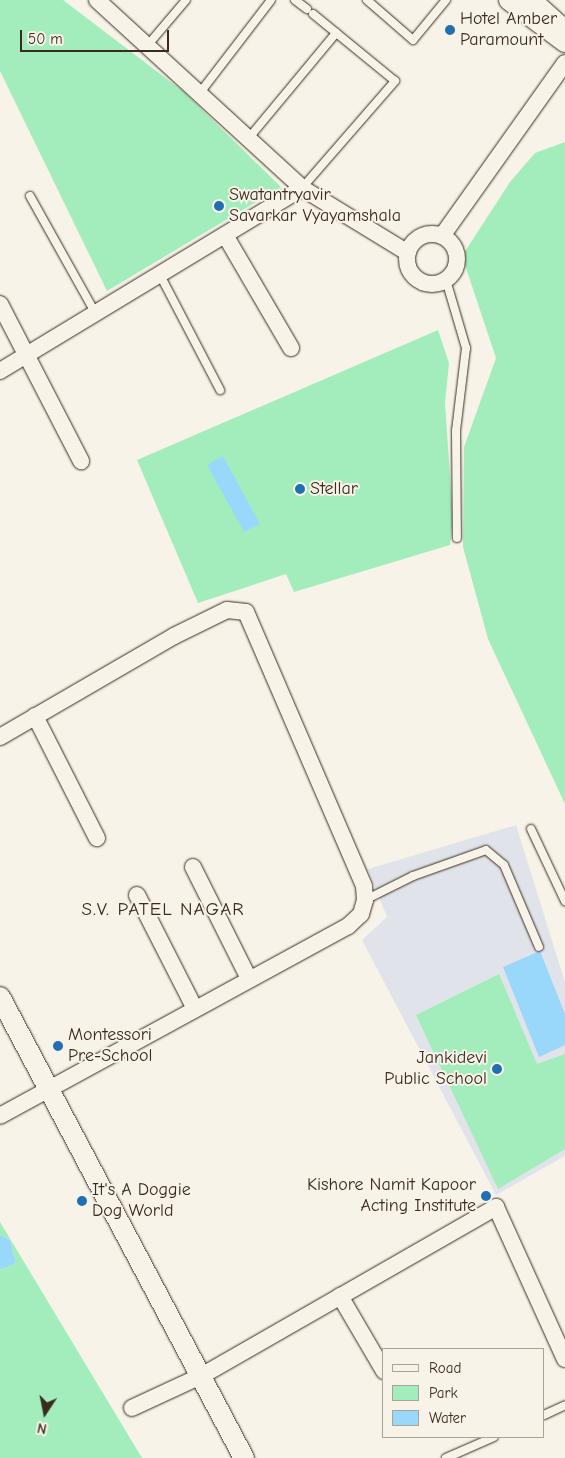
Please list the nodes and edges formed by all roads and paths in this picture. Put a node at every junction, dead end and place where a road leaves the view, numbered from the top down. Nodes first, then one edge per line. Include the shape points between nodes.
1 (97, 0) edge
2 (186, 0) edge
3 (271, 0) edge
4 (296, 0) edge
5 (367, 0) edge
6 (446, 0) edge
7 (509, 0) edge
8 (531, 0) edge
9 (565, 32) edge
10 (336, 33) junction
11 (565, 42) edge
12 (147, 46) junction
13 (565, 63) edge
14 (198, 94) junction
15 (248, 139) junction
16 (302, 188) junction
17 (30, 196) dead end
18 (225, 235) junction
19 (442, 236) junction
20 (408, 253) junction
21 (160, 275) junction
22 (446, 280) junction
23 (0, 304) edge
24 (96, 314) junction
25 (291, 348) dead end
26 (27, 356) junction
27 (0, 372) edge
28 (220, 390) dead end
29 (81, 461) dead end
30 (457, 538) dead end
31 (35, 716) junction
32 (0, 737) edge
33 (531, 829) dead end
34 (97, 838) dead end
35 (193, 867) dead end
36 (136, 895) dead end
37 (365, 900) junction
38 (565, 901) edge
39 (539, 947) dead end
40 (249, 979) junction
41 (0, 997) edge
42 (195, 1009) junction
43 (48, 1090) junction
44 (0, 1116) edge
45 (340, 1296) junction
46 (565, 1359) edge
47 (382, 1368) edge
48 (203, 1374) junction
49 (565, 1405) edge
50 (132, 1408) dead end
51 (545, 1415) edge
52 (492, 1438) edge
53 (244, 1458) edge
54 (446, 1458) edge

1 - 12 street
2 - 12 lane
3 - 14 lane
4 - 10 lane
5 - 6 lane via 413,40
7 - 11 street
8 - 9 street
10 - 15 lane
10 - 16 lane via 395,81
12 - 14 street
13 - 19 street
14 - 15 street
15 - 16 street
16 - 18 street
16 - 20 street
17 - 24 lane
18 - 21 street
18 - 25 street
19 - 20 street via 424,236
19 - 22 street via 451,243 457,260
20 - 22 street via 408,264 418,279 429,284
21 - 24 street
21 - 28 lane
22 - 30 lane via 466,348 456,431
23 - 26 street
24 - 26 street
26 - 27 street
26 - 29 street
31 - 32 street
31 - 34 street
31 - 37 street via 174,636 227,610 246,612 364,886
33 - 38 lane
35 - 40 street
36 - 42 street
37 - 39 lane via 413,876 486,850 504,865
37 - 40 street via 361,914 348,926
40 - 42 street
41 - 43 street
42 - 43 street
43 - 44 street
43 - 48 street
45 - 46 street via 496,1207
45 - 47 street
45 - 48 street
48 - 50 street
48 - 53 street
49 - 51 lane
52 - 54 lane

